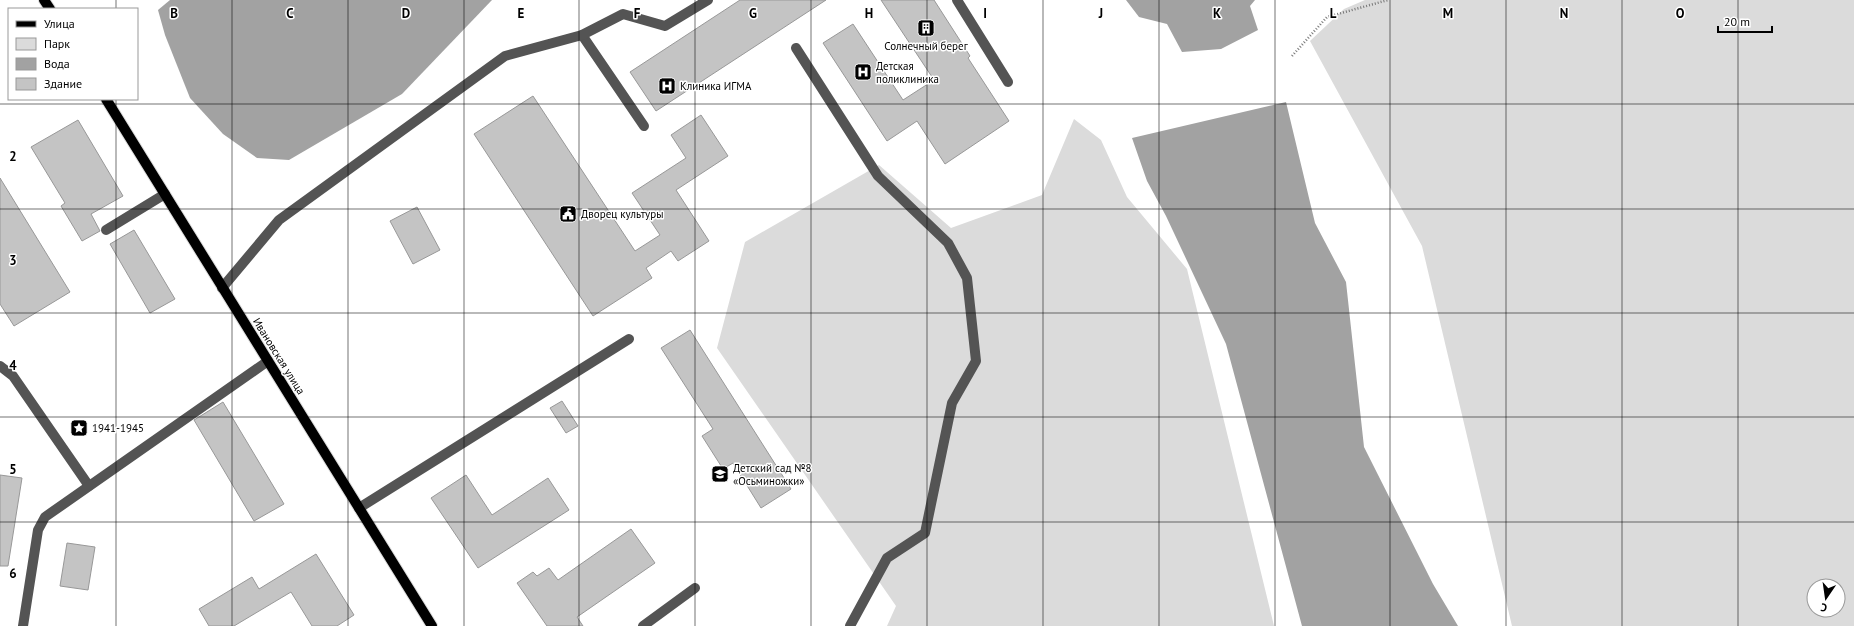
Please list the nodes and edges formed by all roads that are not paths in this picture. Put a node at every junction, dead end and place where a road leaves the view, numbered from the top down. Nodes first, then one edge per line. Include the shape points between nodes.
1 (708, 0) edge
2 (957, 0) edge
3 (582, 35) junction
4 (796, 48) dead end
5 (1008, 82) dead end
6 (107, 100) edge
7 (644, 126) dead end
8 (165, 194) junction
9 (106, 230) dead end
10 (222, 288) junction
11 (629, 339) dead end
12 (268, 361) junction
13 (0, 366) edge
14 (89, 486) junction
15 (359, 508) junction
16 (695, 588) dead end
17 (23, 626) edge
18 (432, 626) edge
19 (643, 626) edge
20 (850, 626) edge

1 - 3 lane via 665,26 623,14
2 - 5 lane
3 - 7 lane
3 - 10 lane via 505,56 278,220
4 - 20 lane via 878,176 948,243 968,278 976,361 952,403 925,533 887,558
6 - 8 main road, Ивановская улица
8 - 9 lane
8 - 10 main road, Ивановская улица
10 - 12 main road, Ивановская улица
11 - 15 lane
12 - 14 lane
12 - 15 main road, Ивановская улица
13 - 14 lane via 12,376
14 - 17 lane via 45,517 38,530
15 - 18 main road, Ивановская улица
16 - 19 lane

